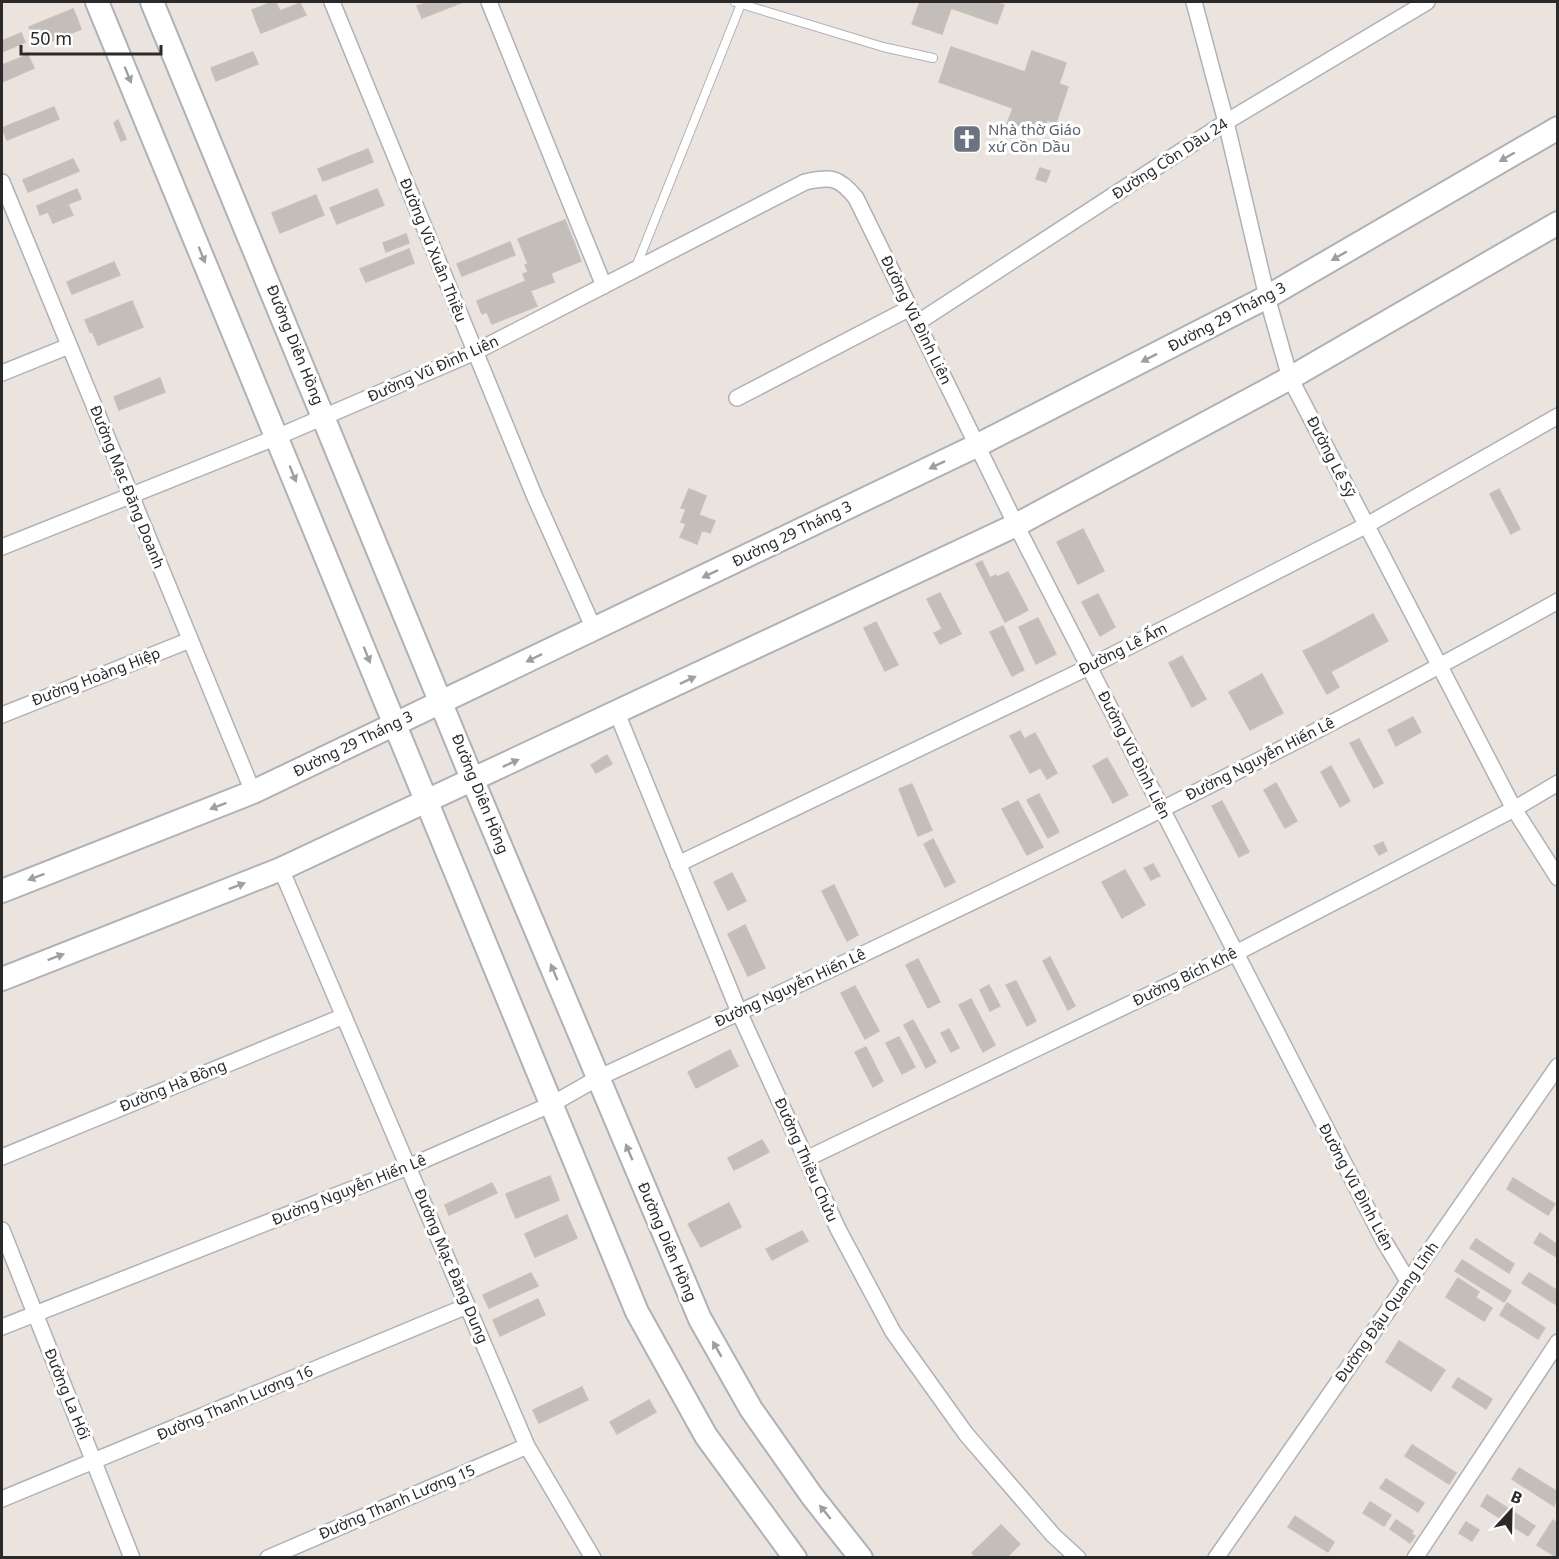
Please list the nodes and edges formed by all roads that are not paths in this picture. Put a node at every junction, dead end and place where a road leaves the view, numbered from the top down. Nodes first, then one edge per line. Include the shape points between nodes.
1 (98, 2) edge
2 (152, 2) edge
3 (332, 2) edge
4 (489, 2) edge
5 (1194, 2) edge
6 (1427, 2) edge
7 (738, 3) edge
8 (933, 58) dead end
9 (1226, 122) junction
10 (1557, 128) edge
11 (2, 182) edge
12 (5, 202) edge
13 (1557, 223) edge
14 (635, 270) junction
15 (604, 286) junction
16 (1267, 297) junction
17 (910, 308) junction
18 (917, 323) junction
19 (69, 346) junction
20 (475, 352) junction
21 (2, 373) edge
22 (1290, 378) junction
23 (737, 398) dead end
24 (1557, 416) edge
25 (325, 418) junction
26 (278, 437) junction
27 (978, 445) junction
28 (131, 496) junction
29 (1016, 525) junction
30 (1367, 525) junction
31 (2, 547) edge
32 (1557, 601) edge
33 (594, 629) junction
34 (190, 640) junction
35 (1440, 666) junction
36 (1089, 667) junction
37 (442, 702) junction
38 (617, 713) junction
39 (2, 714) edge
40 (395, 724) junction
41 (473, 781) junction
42 (1557, 783) edge
43 (253, 792) junction
44 (427, 802) junction
45 (1514, 808) junction
46 (1162, 810) junction
47 (678, 864) junction
48 (281, 868) junction
49 (1557, 878) edge
50 (2, 891) edge
51 (1236, 953) junction
52 (2, 979) edge
53 (739, 1012) junction
54 (344, 1016) junction
55 (1557, 1066) edge
56 (598, 1078) junction
57 (552, 1104) junction
58 (2, 1157) edge
59 (806, 1159) junction
60 (408, 1167) junction
61 (2, 1230) edge
62 (1408, 1281) junction
63 (467, 1306) junction
64 (35, 1314) junction
65 (2, 1327) edge
66 (1557, 1342) edge
67 (527, 1446) junction
68 (94, 1462) junction
69 (2, 1499) edge
70 (132, 1557) edge
71 (268, 1557) edge
72 (592, 1557) edge
73 (795, 1557) edge
74 (861, 1557) edge
75 (1078, 1557) edge
76 (1216, 1557) edge
77 (1415, 1557) edge

1 -> 26 street
2 - 25 street, Đường Diên Hồng
3 - 20 street, Đường Vũ Xuân Thiều
4 - 15 street
5 - 9 street, Đường Lê Sỹ
6 - 9 street, Đường Cồn Dầu 24
7 - 8 lane
7 - 14 lane
9 - 16 street, Đường Lê Sỹ
9 - 18 street, Đường Cồn Dầu 24
10 -> 16 street, Đường 29 Tháng 3
11 - 12 street, Đường Mạc Đăng Doanh
12 - 19 street, Đường Mạc Đăng Doanh
13 - 22 street
14 - 15 street, Đường Vũ Đình Liên
14 - 17 street, Đường Vũ Đình Liên via 805,182 825,177 844,183 856,198
15 - 20 street, Đường Vũ Đình Liên
16 - 22 street, Đường Lê Sỹ
16 -> 27 street, Đường 29 Tháng 3
17 - 18 street, Đường Vũ Đình Liên
17 - 23 street
18 - 27 street, Đường Vũ Đình Liên
19 - 21 street
19 - 28 street, Đường Mạc Đăng Doanh
20 - 25 street, Đường Vũ Đình Liên
20 - 33 street, Đường Vũ Xuân Thiều
22 - 29 street
22 - 30 street, Đường Lê Sỹ
24 - 30 street, Đường Lê Ấm
25 - 26 street, Đường Vũ Đình Liên
25 - 37 street, Đường Diên Hồng
26 - 28 street, Đường Vũ Đình Liên
26 -> 40 street
27 - 29 street, Đường Vũ Đình Liên
27 -> 33 street, Đường 29 Tháng 3
28 - 31 street, Đường Vũ Đình Liên
28 - 34 street, Đường Mạc Đăng Doanh
29 - 36 street, Đường Vũ Đình Liên
38 -> 29 street
30 - 35 street, Đường Lê Sỹ
30 - 36 street, Đường Lê Ấm
32 - 35 street, Đường Nguyễn Hiến Lê
33 -> 37 street, Đường 29 Tháng 3
34 - 39 street, Đường Hoàng Hiệp
34 - 43 street, Đường Mạc Đăng Doanh
35 - 45 street, Đường Lê Sỹ
35 - 46 street, Đường Nguyễn Hiến Lê
36 - 46 street, Đường Vũ Đình Liên
36 - 47 street, Đường Lê Ấm
37 - 40 street, Đường 29 Tháng 3
37 - 41 street, Đường Diên Hồng
41 -> 38 street
38 - 47 street, Đường Thiều Chửu
40 - 43 street, Đường 29 Tháng 3
40 - 44 street
41 - 44 street
56 -> 41 street, Đường Diên Hồng
42 - 45 street, Đường Bích Khê
43 -> 50 street, Đường 29 Tháng 3
44 - 48 street
44 - 57 street
45 - 49 street, Đường Lê Sỹ
45 - 51 street, Đường Bích Khê
46 - 51 street, Đường Vũ Đình Liên
46 - 53 street, Đường Nguyễn Hiến Lê
47 - 53 street, Đường Thiều Chửu
52 -> 48 street
48 - 54 street, Đường Mạc Đăng Dung
51 - 59 street, Đường Bích Khê
51 - 62 street, Đường Vũ Đình Liên via 1384,1242
53 - 56 street, Đường Nguyễn Hiến Lê
53 - 59 street, Đường Thiều Chửu
54 - 58 street, Đường Hà Bồng
54 - 60 street, Đường Mạc Đăng Dung
55 - 62 street, Đường Đậu Quang Lĩnh
56 - 57 street, Đường Nguyễn Hiến Lê
74 -> 56 street, Đường Diên Hồng via 751,1409 700,1319
57 - 60 street, Đường Nguyễn Hiến Lê
57 - 73 street via 638,1312 706,1436
59 - 75 street, Đường Thiều Chửu via 893,1332 966,1434 1053,1535
60 - 63 street, Đường Mạc Đăng Dung
60 - 64 street, Đường Nguyễn Hiến Lê
61 - 64 street, Đường La Hối
62 - 76 street, Đường Đậu Quang Lĩnh
63 - 67 street, Đường Mạc Đăng Dung
63 - 68 street, Đường Thanh Lương 16
64 - 65 street, Đường Nguyễn Hiến Lê
64 - 68 street, Đường La Hối
66 - 77 street
67 - 71 street, Đường Thanh Lương 15
67 - 72 street, Đường Mạc Đăng Dung
68 - 69 street, Đường Thanh Lương 16
68 - 70 street, Đường La Hối

